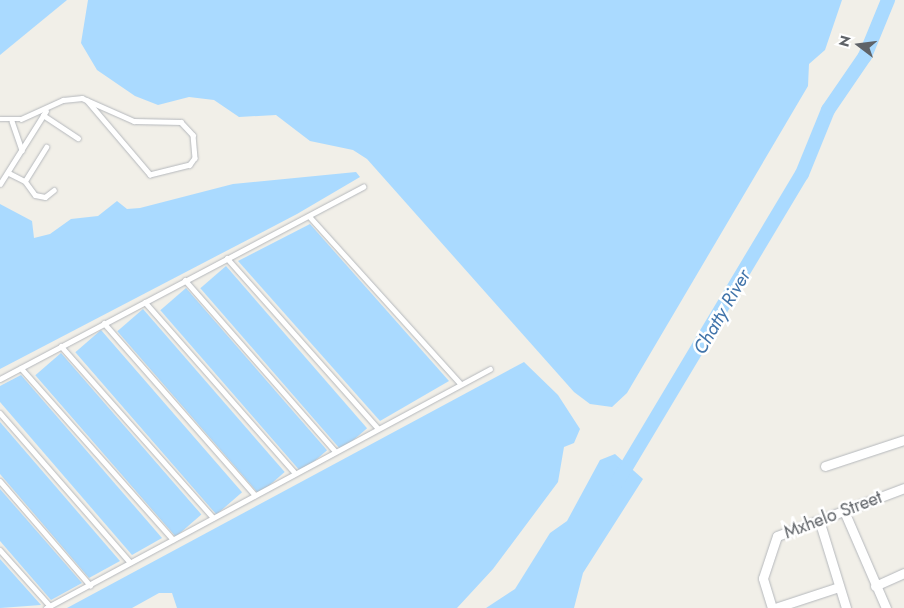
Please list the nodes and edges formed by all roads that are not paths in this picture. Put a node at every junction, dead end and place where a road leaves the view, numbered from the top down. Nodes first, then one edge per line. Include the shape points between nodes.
1 (87, 100) junction
2 (47, 110) junction
3 (43, 115) junction
4 (0, 119) edge
5 (12, 121) junction
6 (78, 138) dead end
7 (46, 147) dead end
8 (22, 150) junction
9 (9, 173) junction
10 (24, 181) junction
11 (0, 184) edge
12 (363, 187) dead end
13 (54, 190) dead end
14 (310, 217) junction
15 (227, 258) junction
16 (186, 280) junction
17 (145, 302) junction
18 (104, 324) junction
19 (61, 346) junction
20 (20, 368) junction
21 (490, 369) dead end
22 (0, 379) edge
23 (461, 384) junction
24 (0, 413) edge
25 (378, 428) junction
26 (904, 440) edge
27 (335, 451) junction
28 (825, 466) dead end
29 (295, 473) junction
30 (0, 481) edge
31 (904, 488) edge
32 (255, 494) junction
33 (844, 511) junction
34 (213, 517) junction
35 (819, 520) junction
36 (173, 539) junction
37 (0, 550) edge
38 (130, 562) junction
39 (904, 573) edge
40 (90, 585) junction
41 (874, 586) junction
42 (836, 588) junction
43 (48, 607) edge
44 (774, 608) edge
45 (846, 608) edge
46 (886, 608) edge

1 - 1 lane via 134,121 181,122 193,135 195,158 190,165 150,175
1 - 2 lane via 71,98
2 - 3 lane
2 - 5 lane
3 - 6 lane
3 - 8 lane
4 - 5 lane
5 - 8 lane
7 - 10 lane
8 - 9 lane
9 - 10 lane
9 - 11 lane
10 - 13 lane via 39,196
12 - 14 lane
14 - 15 lane
14 - 23 lane
15 - 16 lane
15 - 25 lane
16 - 17 lane
16 - 27 lane
17 - 18 lane
17 - 29 lane
18 - 19 lane
18 - 32 lane
19 - 20 lane
19 - 34 lane
20 - 22 lane
20 - 36 lane
21 - 23 lane
23 - 25 lane
24 - 38 lane
25 - 27 lane
26 - 28 street
27 - 29 lane
29 - 32 lane
30 - 40 lane
31 - 33 street, Mxhelo Street
32 - 34 lane
33 - 35 street, Mxhelo Street
33 - 41 street
34 - 36 lane
35 - 42 street
35 - 44 street, Mxhelo Street via 786,529 774,540 763,578
36 - 38 lane
37 - 43 lane
38 - 40 lane
39 - 41 street
40 - 43 lane
41 - 46 street
42 - 44 street
42 - 45 street

